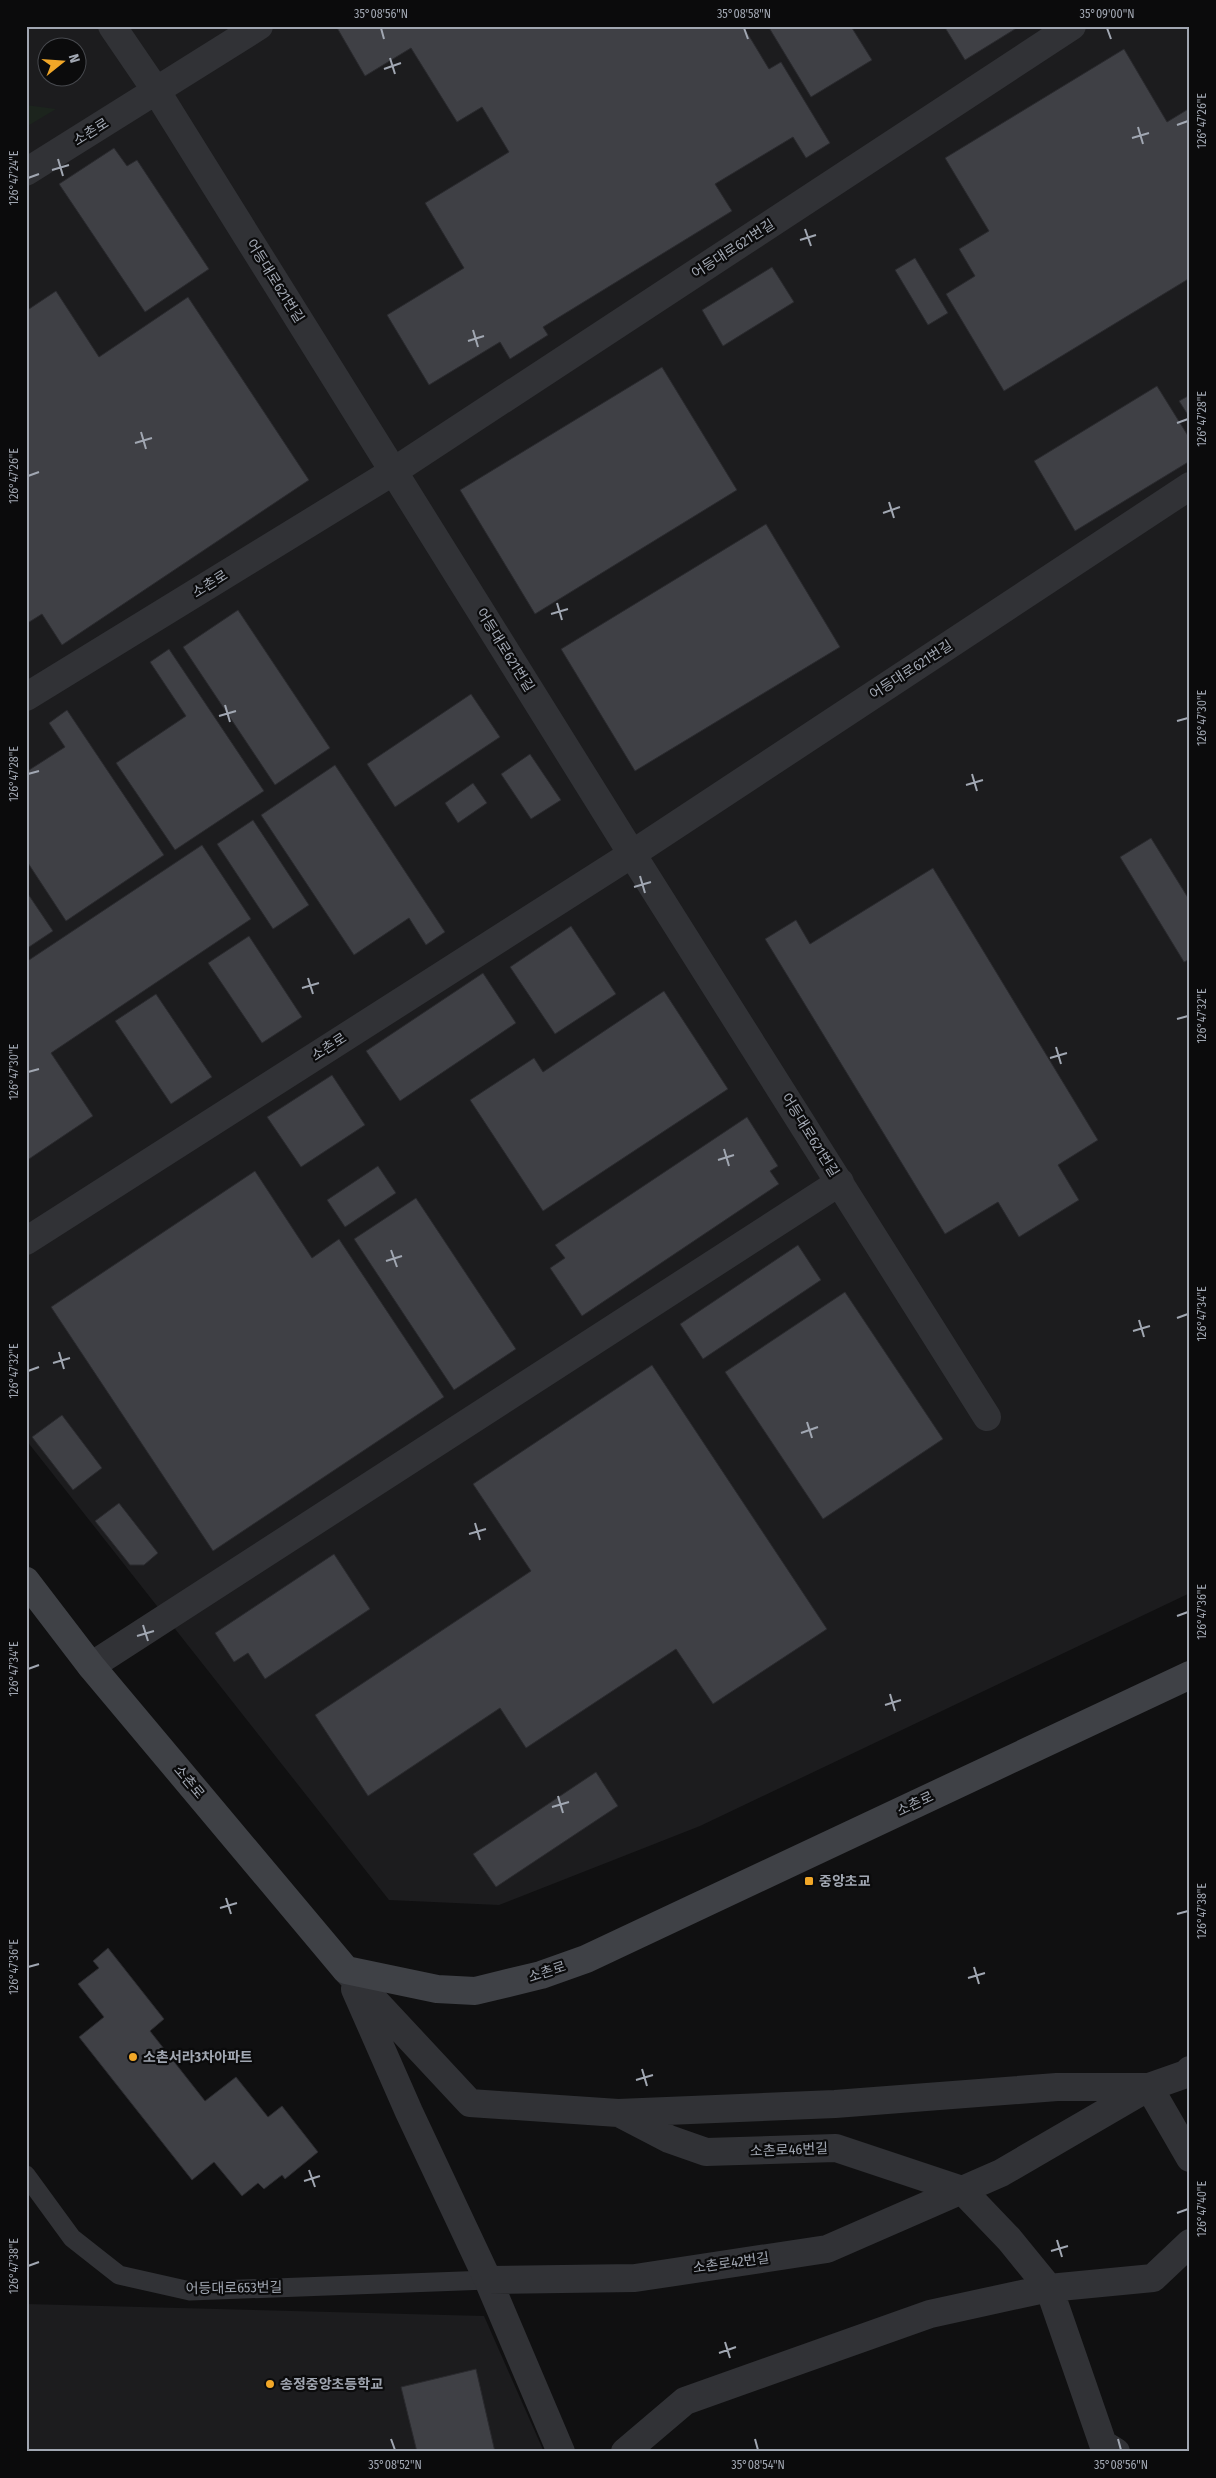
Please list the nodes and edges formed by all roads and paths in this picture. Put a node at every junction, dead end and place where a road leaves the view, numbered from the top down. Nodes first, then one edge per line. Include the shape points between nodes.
1 (112, 26) edge
2 (260, 26) edge
3 (1072, 26) edge
4 (157, 92) junction
5 (26, 172) edge
6 (394, 471) junction
7 (1190, 486) edge
8 (26, 697) edge
9 (632, 854) junction
10 (840, 1182) junction
11 (26, 1241) edge
12 (987, 1417) dead end
13 (26, 1581) edge
14 (91, 1666) junction
15 (1190, 1675) edge
16 (346, 1970) junction
17 (1190, 2070) edge
18 (1149, 2087) junction
19 (618, 2112) junction
20 (1190, 2158) edge
21 (26, 2175) edge
22 (962, 2190) junction
23 (1190, 2243) edge
24 (488, 2280) junction
25 (1049, 2288) junction
26 (561, 2452) edge
27 (625, 2452) edge
28 (1116, 2452) edge

1 - 4 street, 어등대로621번길
2 - 4 street
3 - 6 street, 어등대로621번길
4 - 5 street, 소촌로
4 - 6 street, 어등대로621번길
6 - 8 street, 소촌로
6 - 9 street, 어등대로621번길
7 - 9 street, 어등대로621번길
9 - 10 street, 어등대로621번길
9 - 11 street, 소촌로
10 - 12 street, 어등대로621번길
10 - 14 street
13 - 14 street, 소촌로
14 - 16 street, 소촌로
15 - 16 street, 소촌로 via 586,1959 541,1975 475,1991 437,1989
16 - 19 street via 470,2103
16 - 24 street
17 - 18 street
18 - 19 street via 1057,2087 834,2104
18 - 20 street
18 - 22 street via 1002,2173
19 - 22 street, 소촌로46번길 via 669,2140 706,2152 836,2148
21 - 24 lane, 어등대로653번길 via 72,2238 119,2275 190,2291
22 - 24 street, 소촌로42번길 via 827,2249 635,2278
22 - 25 street, 소촌로46번길 via 1009,2239
23 - 25 street via 1153,2278
24 - 26 street
25 - 27 street via 930,2314 686,2401
25 - 28 street, 소촌로46번길 via 1103,2444

